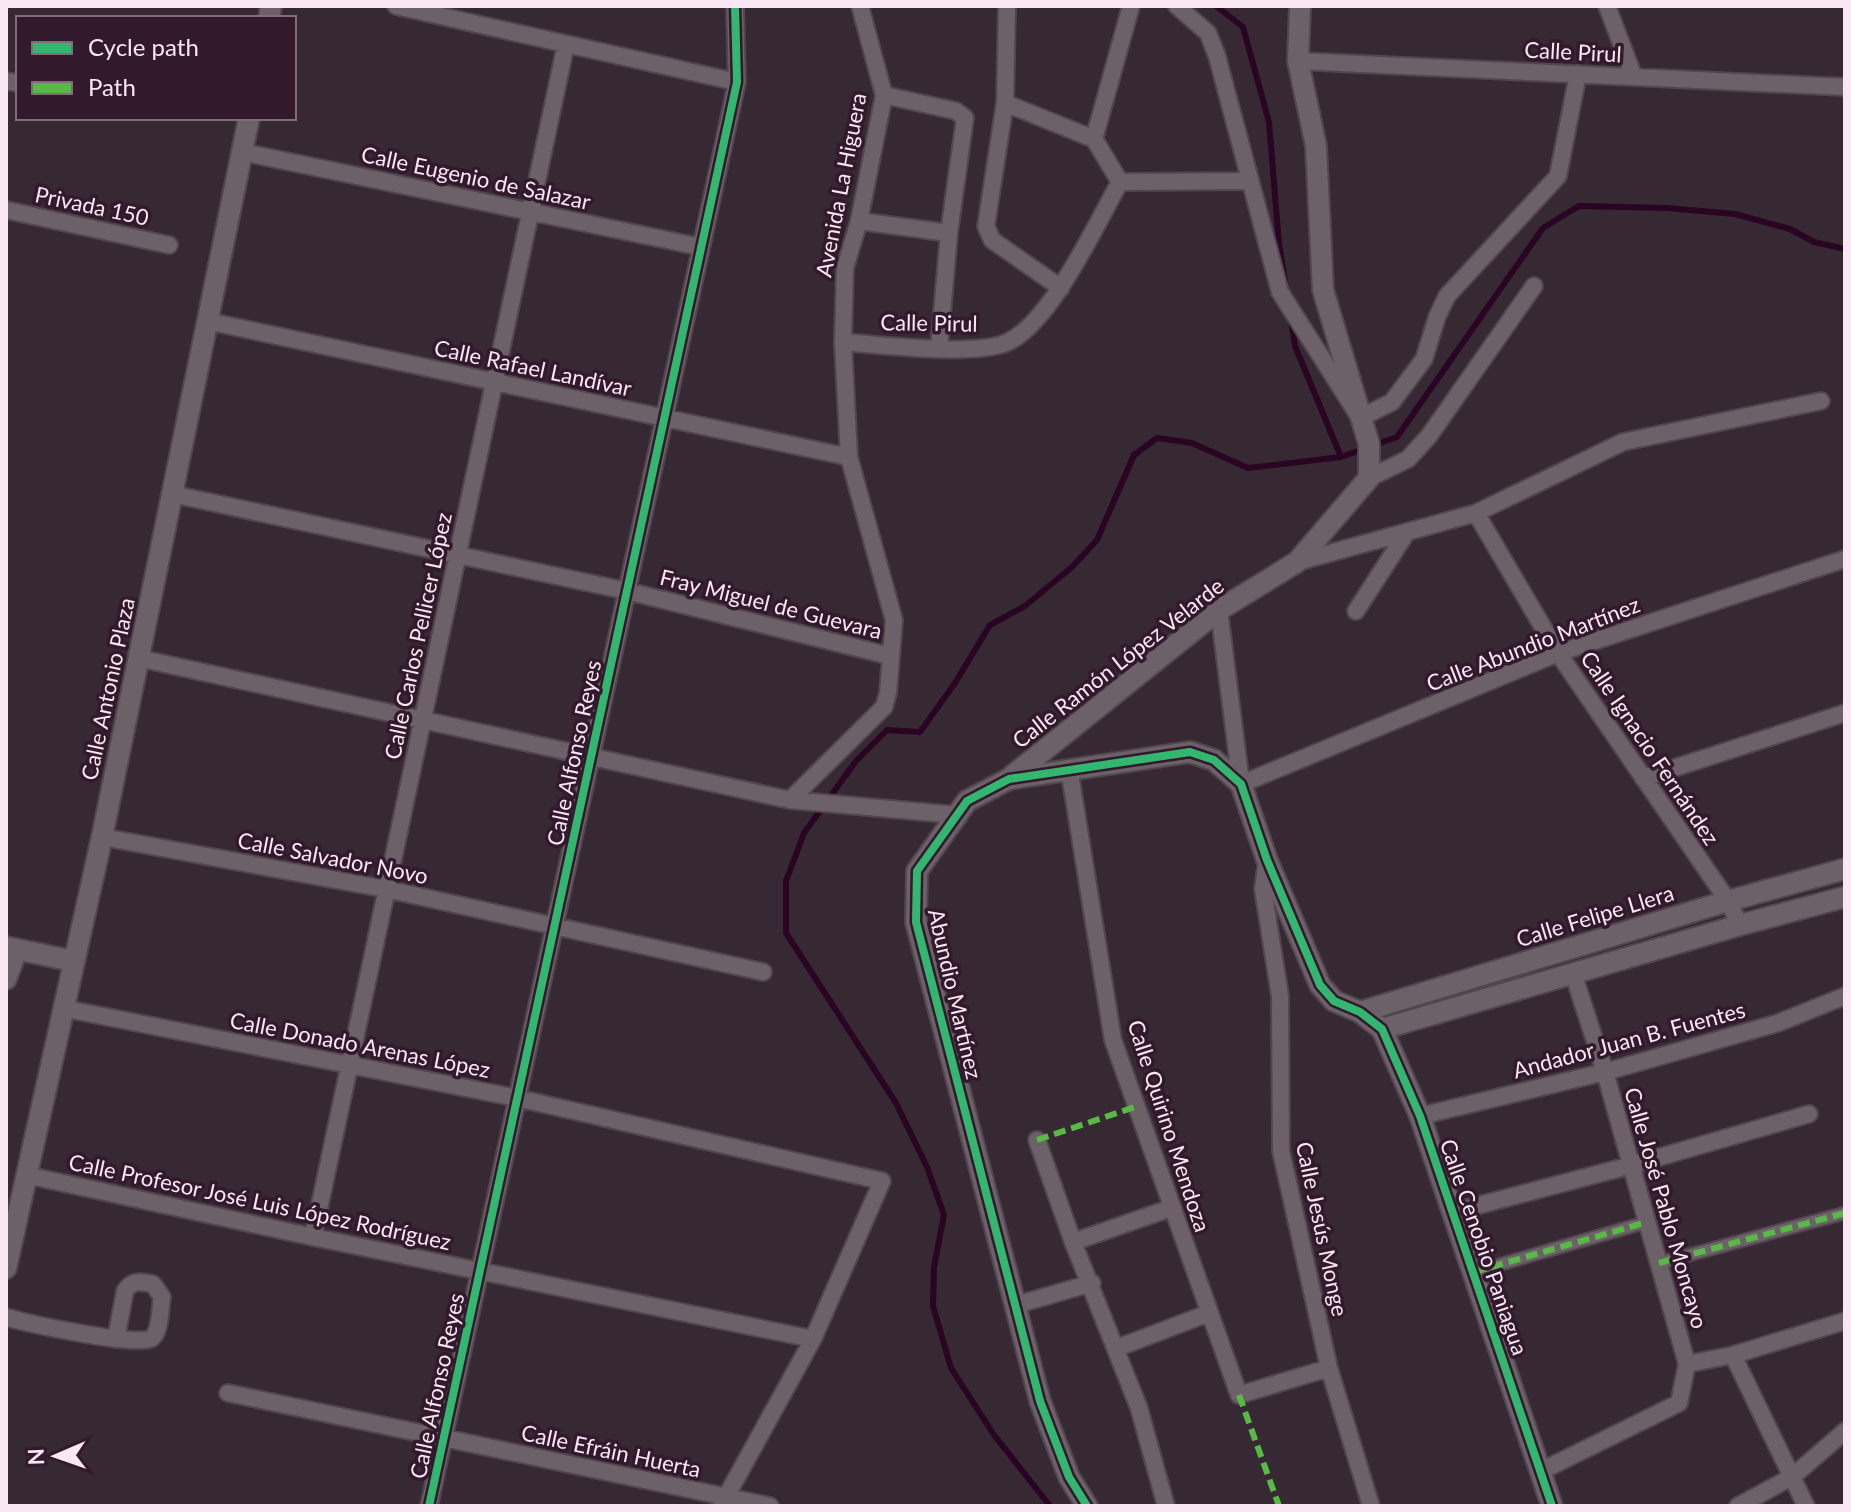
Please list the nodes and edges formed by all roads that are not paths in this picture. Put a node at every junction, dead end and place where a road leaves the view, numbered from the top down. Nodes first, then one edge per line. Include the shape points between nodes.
1 (396, 6) edge
2 (735, 6) edge
3 (860, 6) edge
4 (1007, 6) edge
5 (1131, 6) edge
6 (1177, 6) edge
7 (1300, 6) edge
8 (1607, 6) edge
9 (566, 44) junction
10 (1298, 61) junction
11 (1578, 74) junction
12 (1634, 77) junction
13 (737, 82) junction
14 (1845, 87) edge
15 (884, 95) junction
16 (1005, 103) junction
17 (249, 120) edge
18 (1094, 139) junction
19 (242, 152) junction
20 (1250, 181) junction
21 (1120, 182) junction
22 (6, 210) edge
23 (530, 212) junction
24 (859, 221) junction
25 (949, 233) junction
26 (169, 245) dead end
27 (701, 247) junction
28 (1534, 286) dead end
29 (1061, 288) junction
30 (207, 321) junction
31 (843, 342) junction
32 (943, 348) junction
33 (494, 382) junction
34 (1821, 401) dead end
35 (665, 418) junction
36 (1360, 418) junction
37 (849, 457) junction
38 (1370, 473) junction
39 (172, 494) junction
40 (1476, 513) junction
41 (1407, 532) junction
42 (457, 554) junction
43 (1845, 559) edge
44 (1297, 562) junction
45 (627, 591) junction
46 (1219, 610) junction
47 (1356, 611) dead end
48 (1558, 653) junction
49 (890, 656) junction
50 (138, 658) junction
51 (1845, 713) edge
52 (422, 720) junction
53 (591, 757) junction
54 (1069, 768) junction
55 (1643, 778) junction
56 (1009, 779) junction
57 (1241, 784) junction
58 (794, 801) junction
59 (957, 815) junction
60 (102, 837) junction
61 (1267, 860) junction
62 (1844, 871) edge
63 (386, 889) junction
64 (1845, 897) edge
65 (1728, 901) junction
66 (1740, 925) junction
67 (555, 926) junction
68 (12, 948) edge
69 (73, 961) junction
70 (763, 972) dead end
71 (1573, 973) junction
72 (6, 979) edge
73 (1845, 996) edge
74 (62, 1008) junction
75 (1360, 1012) junction
76 (1382, 1029) junction
77 (349, 1066) junction
78 (1605, 1072) junction
79 (517, 1098) junction
80 (1809, 1114) dead end
81 (1420, 1116) junction
82 (1037, 1140) dead end
83 (1632, 1165) junction
84 (26, 1175) junction
85 (1171, 1208) junction
86 (1453, 1212) junction
87 (1845, 1213) edge
88 (1647, 1222) junction
89 (313, 1237) junction
90 (1073, 1242) junction
91 (1659, 1263) junction
92 (6, 1268) edge
93 (480, 1272) junction
94 (1474, 1272) junction
95 (1092, 1283) junction
96 (1016, 1305) junction
97 (1209, 1313) junction
98 (6, 1317) edge
99 (1845, 1321) edge
100 (116, 1339) dead end
101 (813, 1339) junction
102 (1117, 1348) junction
103 (1733, 1355) junction
104 (1687, 1364) junction
105 (1329, 1368) junction
106 (228, 1393) dead end
107 (1845, 1431) edge
108 (444, 1438) junction
109 (1541, 1471) junction
110 (1792, 1477) junction
111 (723, 1502) edge
112 (429, 1506) edge
113 (770, 1506) edge
114 (1087, 1506) edge
115 (1166, 1506) edge
116 (1371, 1506) edge
117 (1552, 1506) edge
118 (1738, 1506) edge
119 (1806, 1506) edge

1 - 9 street
2 - 13 street, Calle Alfonso Reyes
3 - 15 street, Avenida La Higuera
4 - 16 street
5 - 18 street
6 - 20 street via 1208,33
7 - 10 street
8 - 12 street
9 - 13 street
9 - 23 street, Calle Carlos Pellicer López
10 - 11 street, Calle Pirul
10 - 36 street via 1316,146 1323,290
11 - 12 street, Calle Pirul
11 - 36 street via 1558,176 1447,296 1424,359 1392,402
12 - 14 street, Calle Pirul
13 - 27 street, Calle Alfonso Reyes
15 - 24 street, Avenida La Higuera
15 - 25 street via 956,111 965,118
16 - 18 street
16 - 29 street via 986,226 992,240
17 - 19 street, Calle Antonio Plaza
18 - 21 street
19 - 23 street, Calle Eugenio de Salazar
19 - 30 street, Calle Antonio Plaza
20 - 21 street
20 - 36 street via 1280,292
21 - 29 street, Calle Pirul
22 - 26 street, Privada 150
23 - 27 street, Calle Eugenio de Salazar
23 - 33 street, Calle Carlos Pellicer López
24 - 25 street
24 - 31 street, Avenida La Higuera via 845,268
25 - 32 street
27 - 35 street, Calle Alfonso Reyes
28 - 38 street via 1429,436 1408,459
29 - 32 street, Calle Pirul via 1008,342
30 - 33 street, Calle Rafael Landívar
30 - 39 street, Calle Antonio Plaza
31 - 32 street, Calle Pirul
31 - 37 street, Avenida La Higuera
33 - 35 street, Calle Rafael Landívar
33 - 42 street, Calle Carlos Pellicer López
34 - 40 street via 1623,442
35 - 37 street, Calle Rafael Landívar
35 - 45 street, Calle Alfonso Reyes
36 - 38 street via 1369,444
37 - 49 street, Avenida La Higuera via 894,620
38 - 44 street, Calle Ramón López Velarde
39 - 42 street, Fray Miguel de Guevara
39 - 50 street, Calle Antonio Plaza
40 - 41 street
40 - 48 street, Calle Ignacio Fernández
41 - 44 street
41 - 47 street
42 - 45 street, Fray Miguel de Guevara
42 - 52 street, Calle Carlos Pellicer López
43 - 48 street, Calle Abundio Martínez
44 - 46 street, Calle Ramón López Velarde
45 - 49 street, Fray Miguel de Guevara
45 - 53 street, Calle Alfonso Reyes
46 - 56 street, Calle Ramón López Velarde
46 - 57 street
48 - 55 street, Calle Ignacio Fernández
48 - 57 street, Calle Abundio Martínez
49 - 58 street, Avenida La Higuera via 884,707
50 - 52 street
50 - 60 street, Calle Antonio Plaza
51 - 55 street
52 - 53 street
52 - 63 street, Calle Carlos Pellicer López
53 - 58 street
53 - 67 street, Calle Alfonso Reyes
54 - 56 street, Abundio Martínez
54 - 57 street, Abundio Martínez via 1190,752 1214,760
54 - 85 street, Calle Quirino Mendoza via 1113,1040
55 - 65 street, Calle Ignacio Fernández
56 - 59 street, Abundio Martínez via 967,801
57 - 61 street
58 - 59 street
59 - 96 street, Abundio Martínez via 917,871 916,922
60 - 63 street, Calle Salvador Novo
60 - 69 street, Calle Antonio Plaza
61 - 75 street via 1320,985 1334,1001
61 - 105 street, Calle Jesús Monge via 1263,889 1280,996 1281,1151
62 - 65 street, Calle Felipe Llera
63 - 67 street, Calle Salvador Novo
63 - 77 street, Calle Carlos Pellicer López
64 - 66 street
65 - 66 street, Calle Ignacio Fernández
65 - 75 street, Calle Felipe Llera
66 - 71 street
67 - 70 street, Calle Salvador Novo
67 - 79 street, Calle Alfonso Reyes
68 - 69 street
68 - 72 street
69 - 74 street, Calle Antonio Plaza
71 - 76 street
71 - 78 street, Calle José Pablo Moncayo
73 - 78 street, Andador Juan B. Fuentes via 1778,1023
74 - 77 street, Calle Donado Arenas López
74 - 84 street, Calle Antonio Plaza
75 - 76 street, Calle Cenobio Paniagua
76 - 81 street, Calle Cenobio Paniagua
77 - 79 street, Calle Donado Arenas López
77 - 89 street, Calle Carlos Pellicer López
78 - 81 street, Andador Juan B. Fuentes
78 - 83 street, Calle José Pablo Moncayo
79 - 93 street, Calle Alfonso Reyes
79 - 101 street, Calle Donado Arenas López via 882,1181
80 - 83 street
81 - 86 street, Calle Cenobio Paniagua
82 - 90 street
83 - 86 street
83 - 88 street, Calle José Pablo Moncayo
84 - 89 street, Calle Profesor José Luis López Rodríguez
84 - 92 street, Calle Antonio Plaza
85 - 90 street
85 - 97 street, Calle Quirino Mendoza
86 - 94 street, Calle Cenobio Paniagua
87 - 91 street
88 - 91 street, Calle José Pablo Moncayo
88 - 94 street
89 - 93 street, Calle Profesor José Luis López Rodríguez
90 - 95 street
91 - 104 street, Calle José Pablo Moncayo
93 - 101 street, Calle Profesor José Luis López Rodríguez
93 - 108 street, Calle Alfonso Reyes
94 - 109 street, Calle Cenobio Paniagua
95 - 96 street
95 - 102 street
96 - 114 street, Abundio Martínez via 1040,1401 1069,1477
97 - 102 street
97 - 105 street, Calle Quirino Mendoza via 1239,1395
98 - 100 street
99 - 103 street
101 - 111 street
102 - 115 street
103 - 104 street
103 - 110 street
104 - 109 street via 1679,1403
105 - 116 street, Calle Jesús Monge
106 - 108 street, Calle Efráin Huerta
107 - 110 street
108 - 111 street, Calle Efráin Huerta
108 - 112 street, Calle Alfonso Reyes
109 - 117 street, Calle Cenobio Paniagua
110 - 118 street
110 - 119 street
111 - 113 street, Calle Efráin Huerta

